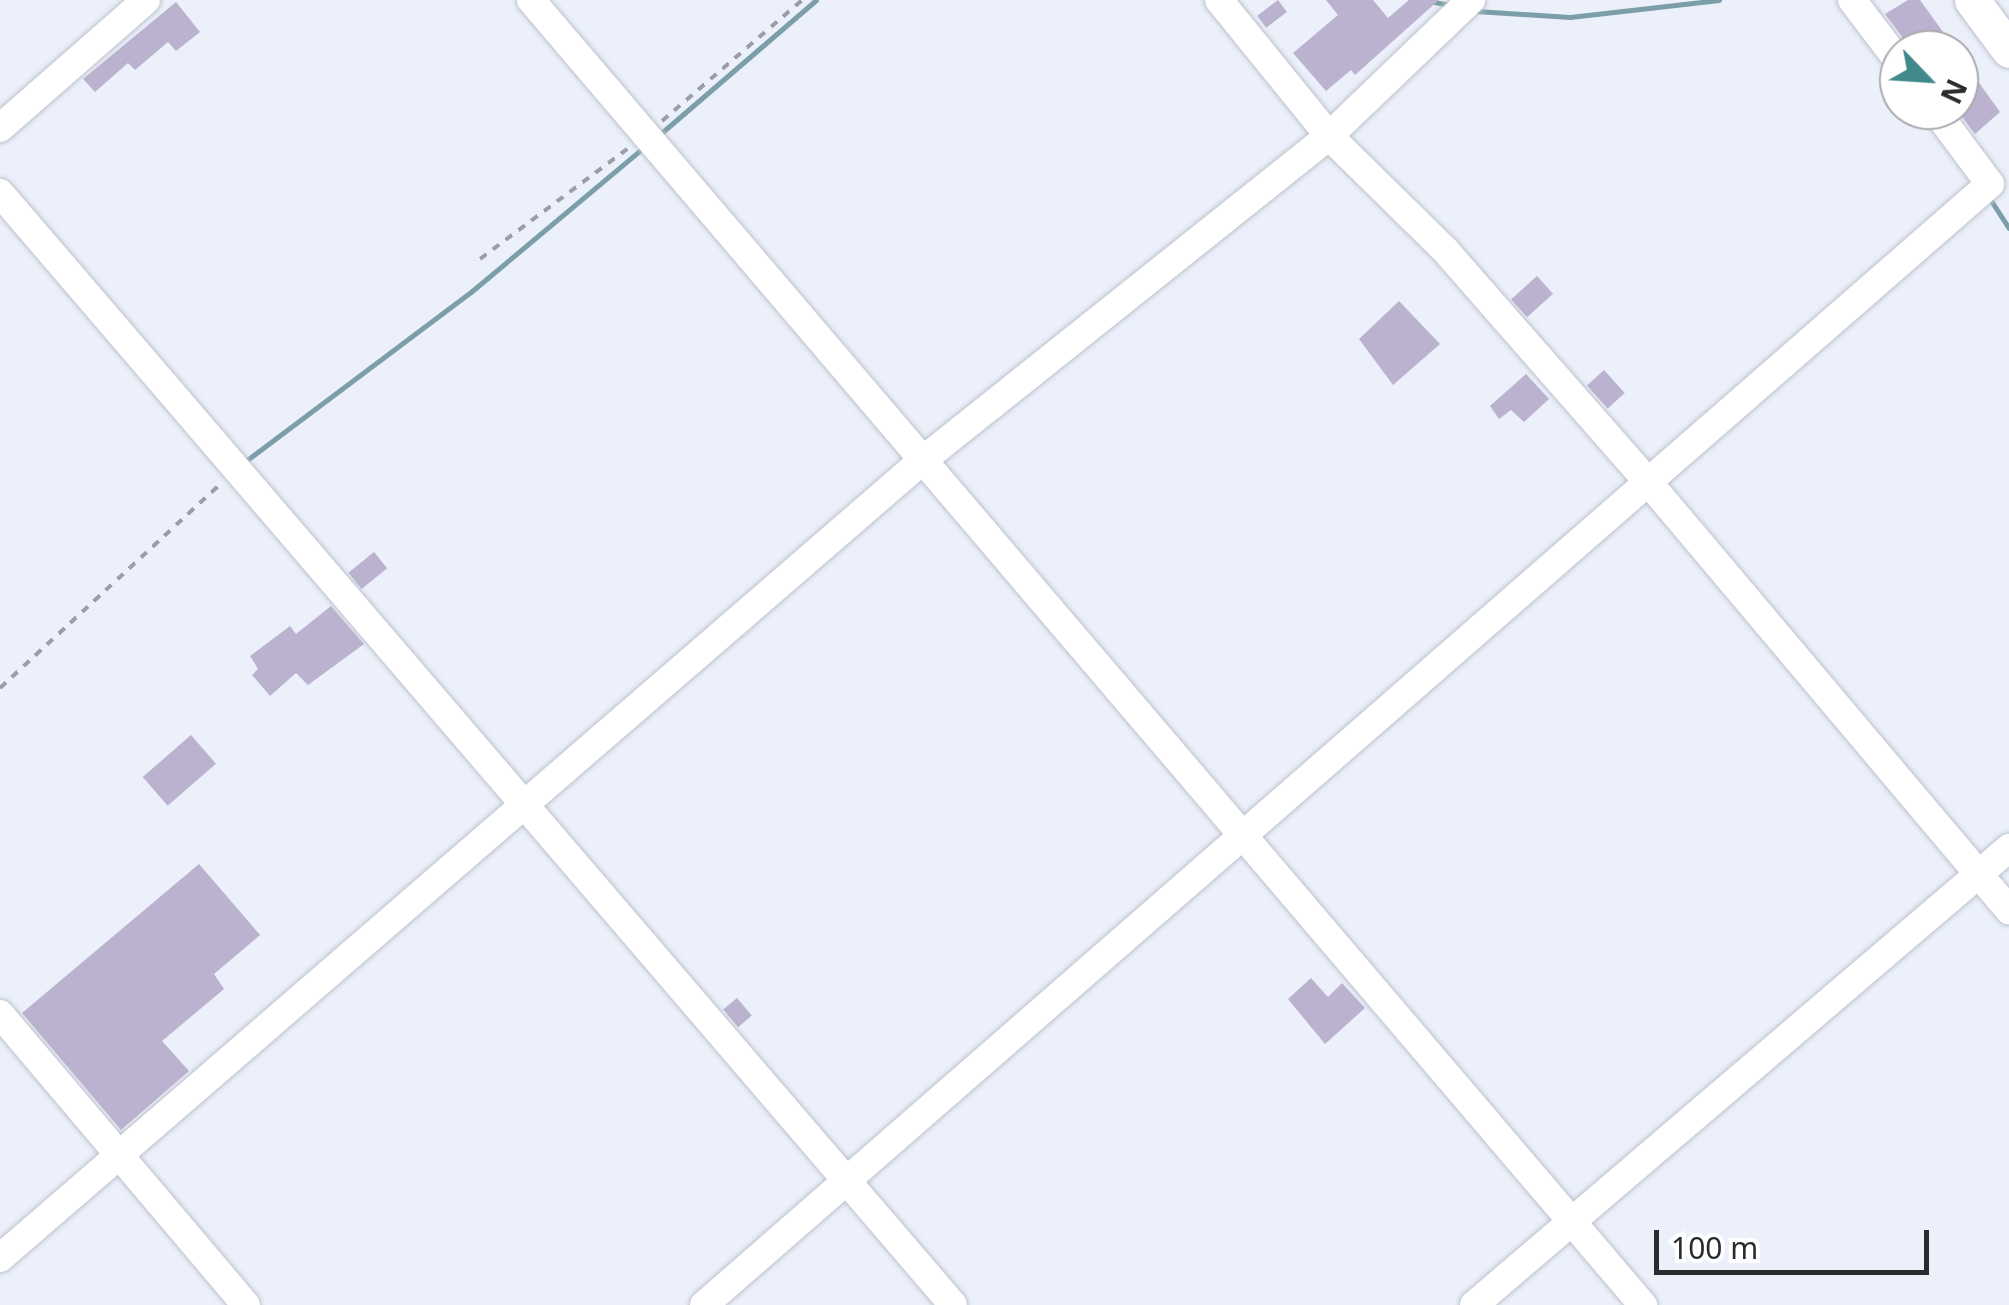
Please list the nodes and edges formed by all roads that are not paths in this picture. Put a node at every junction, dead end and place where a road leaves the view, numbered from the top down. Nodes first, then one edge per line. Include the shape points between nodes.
1 (146, 0) edge
2 (532, 0) edge
3 (1218, 0) edge
4 (1471, 0) edge
5 (1852, 0) edge
6 (1972, 0) edge
7 (1879, 36) edge
8 (2009, 50) edge
9 (0, 128) edge
10 (1950, 130) edge
11 (1329, 136) junction
12 (0, 193) edge
13 (922, 460) junction
14 (1649, 483) junction
15 (528, 807) junction
16 (1246, 832) junction
17 (2009, 848) edge
18 (1979, 873) junction
19 (2009, 910) edge
20 (0, 1014) edge
21 (122, 1152) junction
22 (842, 1178) junction
23 (1570, 1221) junction
24 (0, 1258) edge
25 (246, 1305) edge
26 (704, 1305) edge
27 (952, 1305) edge
28 (1474, 1305) edge
29 (1643, 1305) edge

1 - 9 street
2 - 13 street
3 - 11 street
4 - 11 street
5 - 7 street
6 - 8 main road
10 - 14 street via 1990,184
11 - 13 street
11 - 14 street via 1445,250
12 - 15 street
13 - 15 street
13 - 16 street
14 - 16 street
14 - 18 street
15 - 21 street
15 - 22 street
16 - 22 street
16 - 23 street
17 - 18 street
18 - 19 street
18 - 23 street
20 - 21 street
21 - 24 street
21 - 25 street
22 - 26 street
22 - 27 street
23 - 28 street
23 - 29 street

